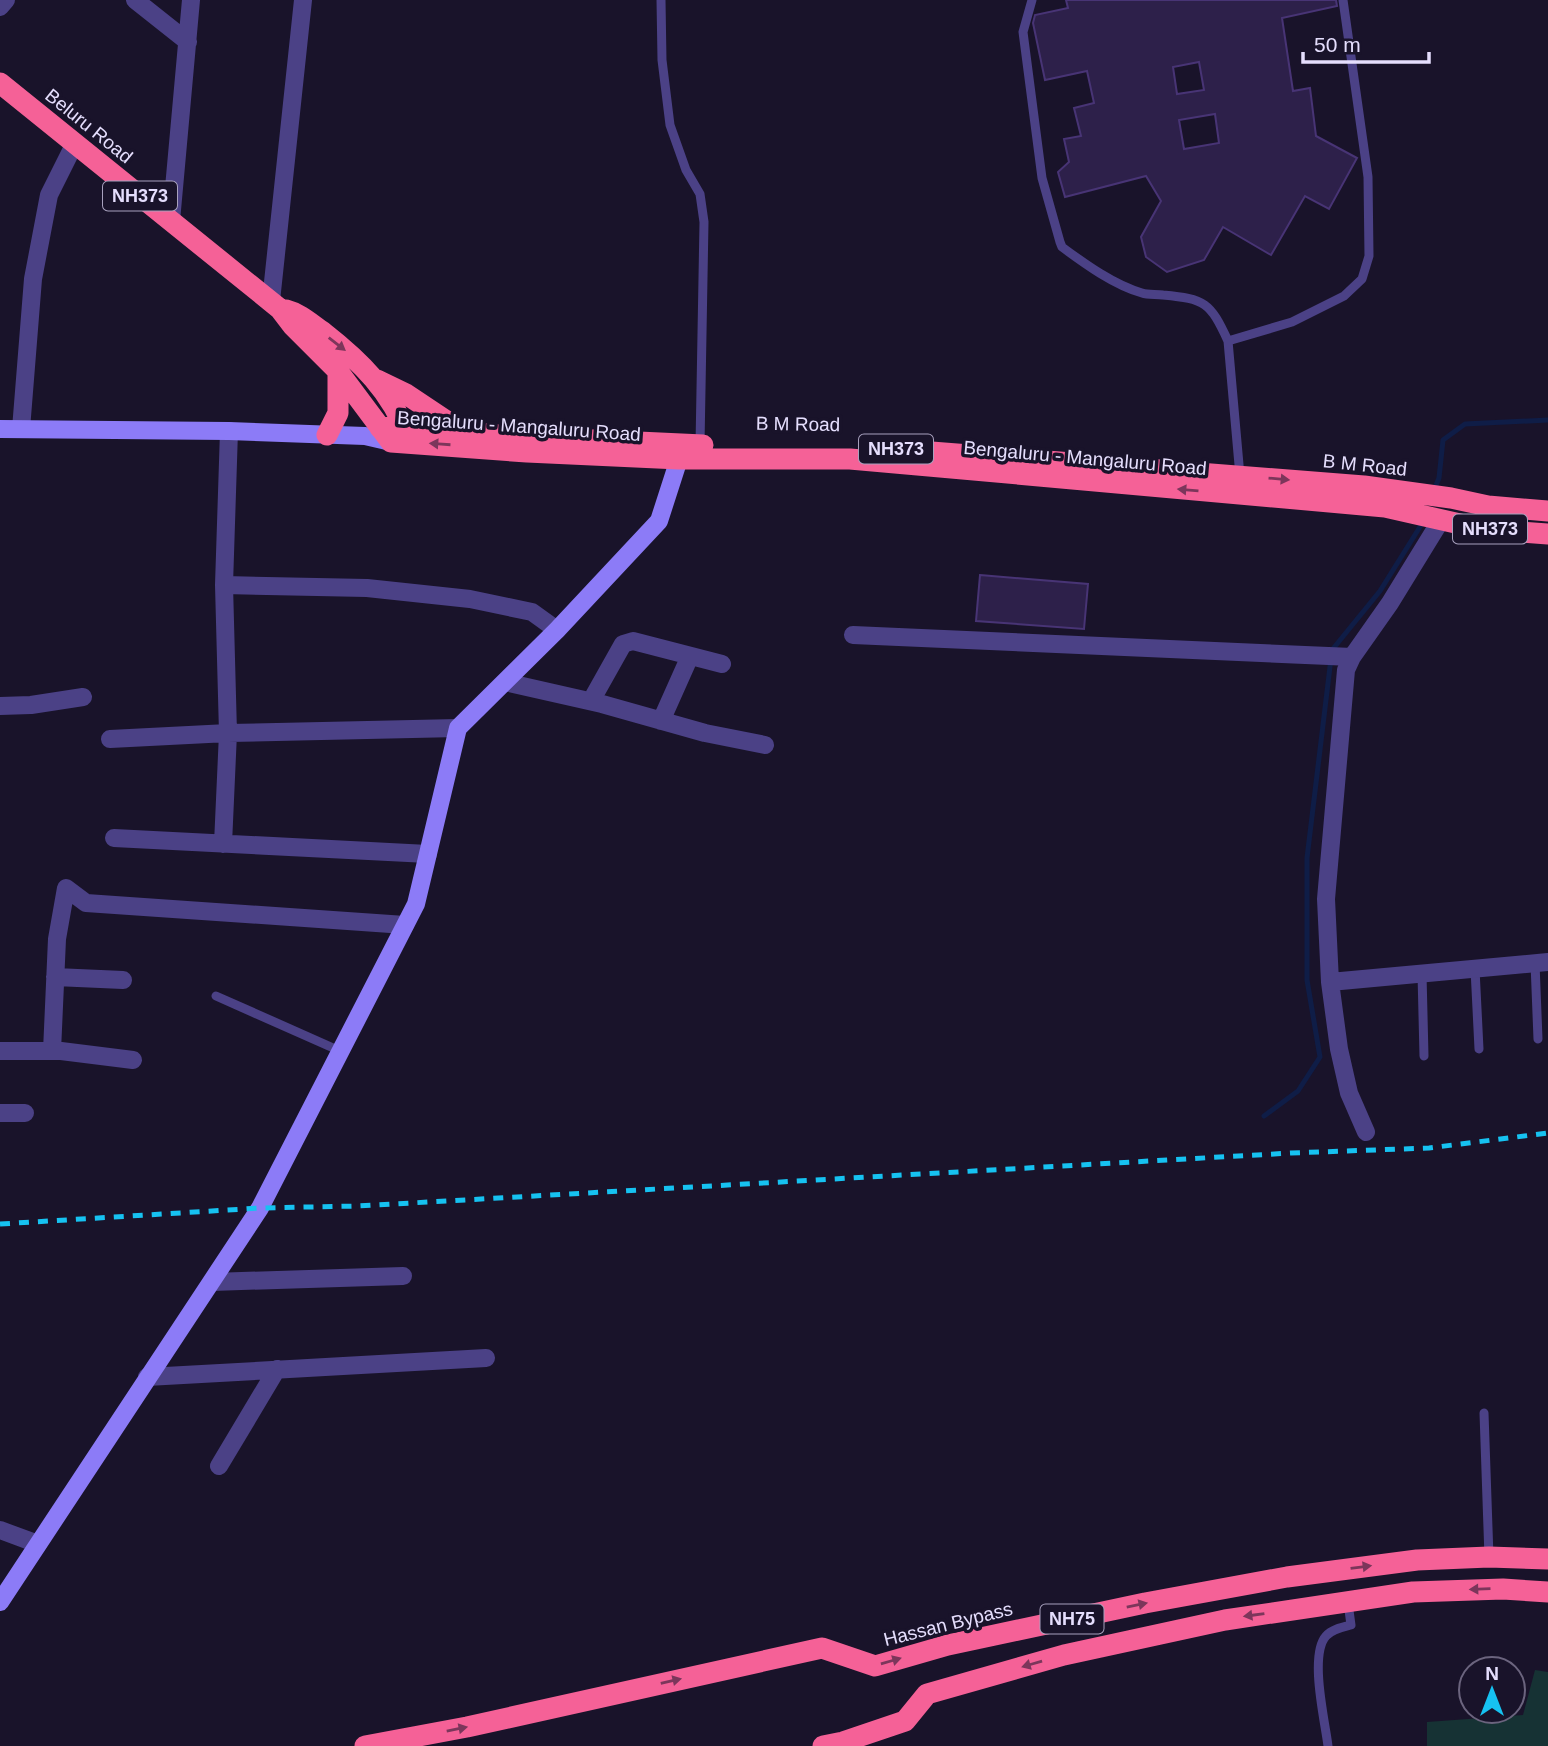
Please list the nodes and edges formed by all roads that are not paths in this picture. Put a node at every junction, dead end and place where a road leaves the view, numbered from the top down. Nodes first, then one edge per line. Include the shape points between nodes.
1 (6, 0) edge
2 (135, 0) edge
3 (191, 0) edge
4 (303, 0) edge
5 (661, 0) edge
6 (1032, 0) edge
7 (1343, 0) edge
8 (0, 7) edge
9 (188, 42) junction
10 (0, 83) edge
11 (75, 143) junction
12 (170, 221) junction
13 (276, 305) junction
14 (1228, 341) junction
15 (338, 371) junction
16 (375, 379) junction
17 (0, 429) edge
18 (22, 429) junction
19 (461, 430) junction
20 (229, 431) junction
21 (327, 435) junction
22 (390, 435) junction
23 (700, 445) junction
24 (679, 458) junction
25 (1240, 476) junction
26 (1406, 502) junction
27 (1548, 511) edge
28 (1437, 519) junction
29 (1548, 534) edge
30 (224, 585) junction
31 (557, 630) junction
32 (853, 635) dead end
33 (690, 656) junction
34 (1352, 657) junction
35 (722, 664) dead end
36 (505, 682) junction
37 (83, 697) dead end
38 (591, 701) junction
39 (0, 706) edge
40 (661, 721) junction
41 (458, 729) junction
42 (228, 733) junction
43 (110, 739) dead end
44 (765, 745) dead end
45 (114, 838) dead end
46 (223, 844) junction
47 (428, 855) junction
48 (405, 925) junction
49 (1541, 963) edge
50 (1475, 969) junction
51 (1422, 974) junction
52 (55, 977) junction
53 (122, 980) dead end
54 (1330, 982) junction
55 (216, 996) dead end
56 (1538, 1040) dead end
57 (1479, 1049) dead end
58 (0, 1051) edge
59 (52, 1051) junction
60 (340, 1051) junction
61 (1424, 1056) dead end
62 (133, 1060) dead end
63 (0, 1113) edge
64 (25, 1114) dead end
65 (1366, 1132) dead end
66 (403, 1276) dead end
67 (212, 1282) junction
68 (486, 1358) dead end
69 (277, 1369) junction
70 (147, 1377) junction
71 (1484, 1413) dead end
72 (219, 1466) dead end
73 (0, 1530) edge
74 (38, 1544) junction
75 (1489, 1557) junction
76 (1548, 1559) edge
77 (1548, 1592) edge
78 (0, 1601) edge
79 (1348, 1602) junction
80 (365, 1746) edge
81 (823, 1746) edge
82 (1328, 1746) edge

1 - 8 street
2 - 9 street
3 - 9 street
4 - 13 street
5 - 23 lane via 670,125 700,194 704,222
6 - 14 lane via 1023,32 1042,178 1062,247 1091,269 1142,293 1203,302
7 - 14 lane via 1368,177 1369,256 1362,279 1344,296 1292,322
9 - 12 street
10 - 11 highway, Beluru Road / NH373
11 - 12 highway, Beluru Road / NH373
11 - 18 street via 49,195 33,279
12 - 13 highway, Beluru Road / NH373
13 - 15 highway, Beluru Road / NH373
13 -> 16 highway, Beluru Road / NH373 via 298,313
14 - 25 lane
15 - 21 highway via 338,413
15 - 22 highway, Beluru Road / NH373
16 - 19 highway
16 - 22 highway, Beluru Road / NH373
17 - 18 main road, Bengaluru - Mangaluru Road
18 - 20 main road, Bengaluru - Mangaluru Road
19 - 22 highway, B M Road / NH373
19 - 23 highway, B M Road / NH373
20 - 21 main road, Bengaluru - Mangaluru Road
20 - 30 street
21 - 22 main road, Bengaluru - Mangaluru Road
24 -> 22 highway, Bengaluru - Mangaluru Road / NH373 via 527,452
23 - 25 highway, B M Road / NH373 via 870,447
26 -> 24 highway, Bengaluru - Mangaluru Road / NH373 via 1385,507 850,459
24 - 31 main road via 659,521
25 -> 26 highway, B M Road / NH373
26 - 27 highway, B M Road / NH373 via 1441,496
26 - 28 highway, Bengaluru - Mangaluru Road / NH373
28 - 29 highway, Bengaluru - Mangaluru Road / NH373 via 1482,529
28 - 34 street via 1390,603
30 - 31 street via 367,588 470,599 532,612
30 - 42 street
31 - 36 main road
32 - 34 street
33 - 35 street
33 - 38 street via 633,641 623,644
33 - 40 street
34 - 54 street via 1346,670 1326,900
36 - 38 street
36 - 41 main road
37 - 39 street
38 - 40 street
40 - 44 street
41 - 42 street
41 - 47 main road
42 - 43 street
42 - 46 street
45 - 46 street
46 - 47 street
47 - 48 main road via 416,904
48 - 52 street via 86,903 66,888
48 - 60 main road
49 - 50 street
49 - 56 lane
50 - 51 street
50 - 57 lane
51 - 54 street
51 - 61 lane
52 - 53 street
52 - 59 street
54 - 65 street via 1349,1093
55 - 60 lane
58 - 59 street
59 - 62 street
60 - 67 main road via 260,1208
63 - 64 street
66 - 67 street
67 - 70 main road
68 - 69 street
69 - 70 street
69 - 72 street
70 - 74 main road
71 - 75 lane
73 - 74 street
74 - 78 main road
75 - 76 highway, Hassan Bypass / NH75
80 -> 75 highway, Hassan Bypass / NH75 via 822,1648 875,1666 948,1645 1287,1577 1417,1560
77 -> 79 highway, NH75 via 1503,1588 1413,1592
79 -> 81 highway, NH75 via 1225,1620 1063,1655 927,1694 905,1721
79 - 82 lane via 1351,1625 1329,1633 1319,1649

